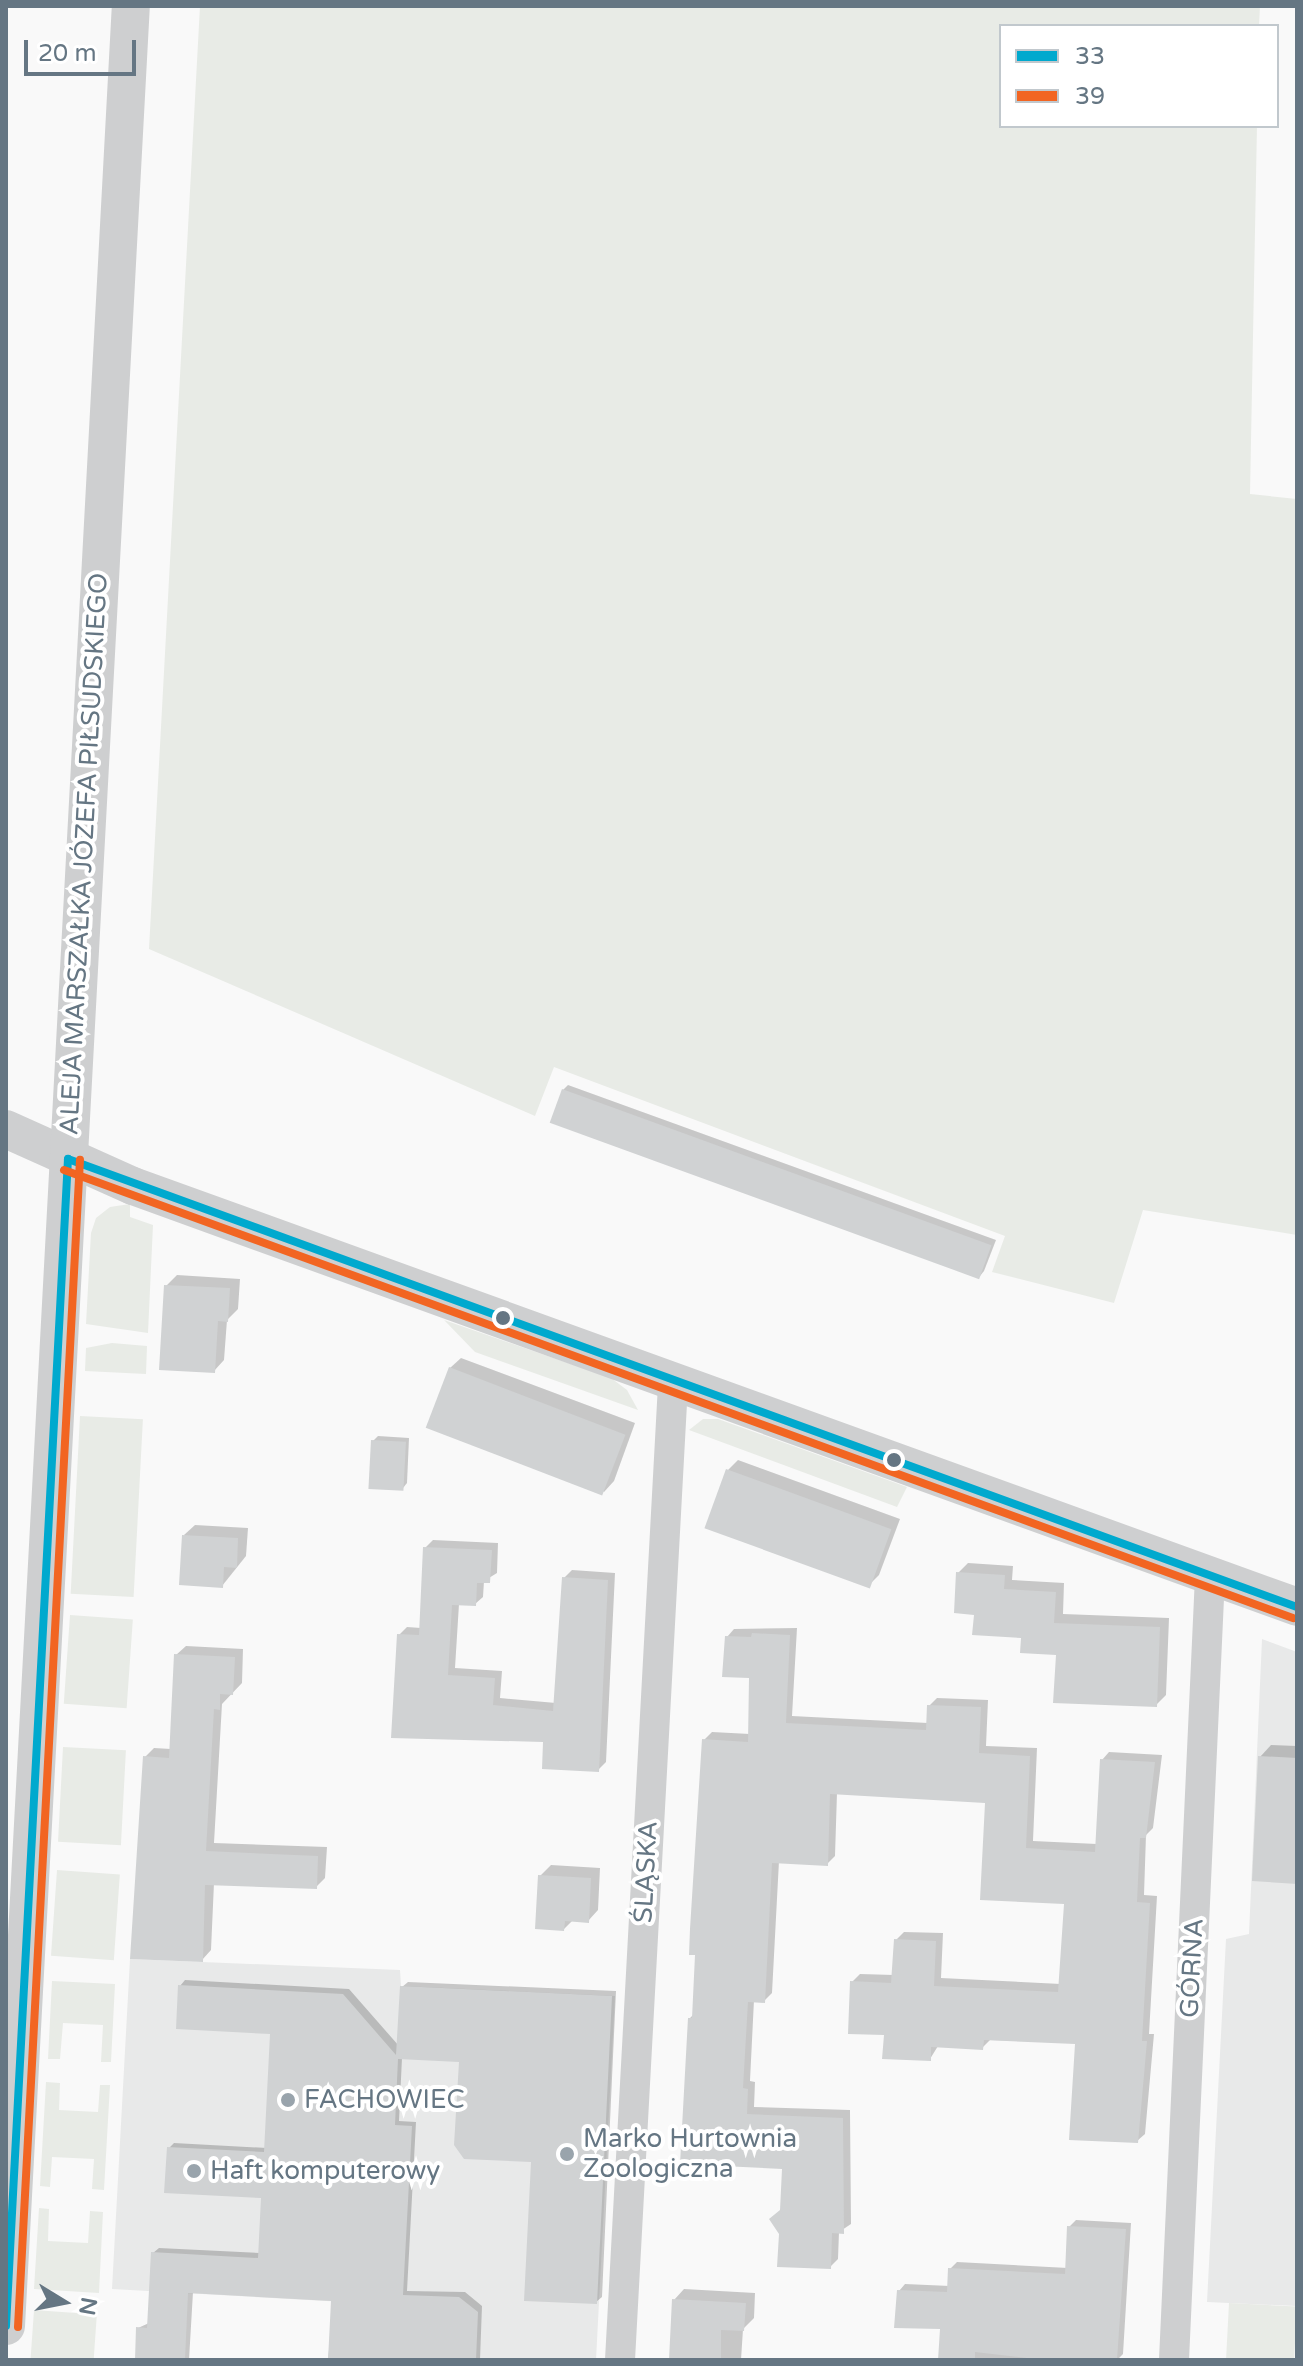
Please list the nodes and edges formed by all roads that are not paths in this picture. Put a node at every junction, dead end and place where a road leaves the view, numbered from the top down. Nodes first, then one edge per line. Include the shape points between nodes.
1 (131, 6) edge
2 (6, 1129) edge
3 (68, 1159) junction
4 (673, 1383) junction
5 (1210, 1576) junction
6 (1297, 1607) edge
7 (15, 1972) edge
8 (6, 2326) edge
9 (620, 2360) edge
10 (1174, 2360) edge

1 - 3 street, ALEJA MARSZAŁKA JÓZEFA PIŁSUDSKIEGO
2 - 3 street
3 - 4 street
3 - 7 street, ALEJA MARSZAŁKA JÓZEFA PIŁSUDSKIEGO
4 - 5 street
4 - 9 street, ŚLĄSKA
5 - 6 street
5 - 10 street, GÓRNA
7 - 8 street, ALEJA MARSZAŁKA JÓZEFA PIŁSUDSKIEGO

